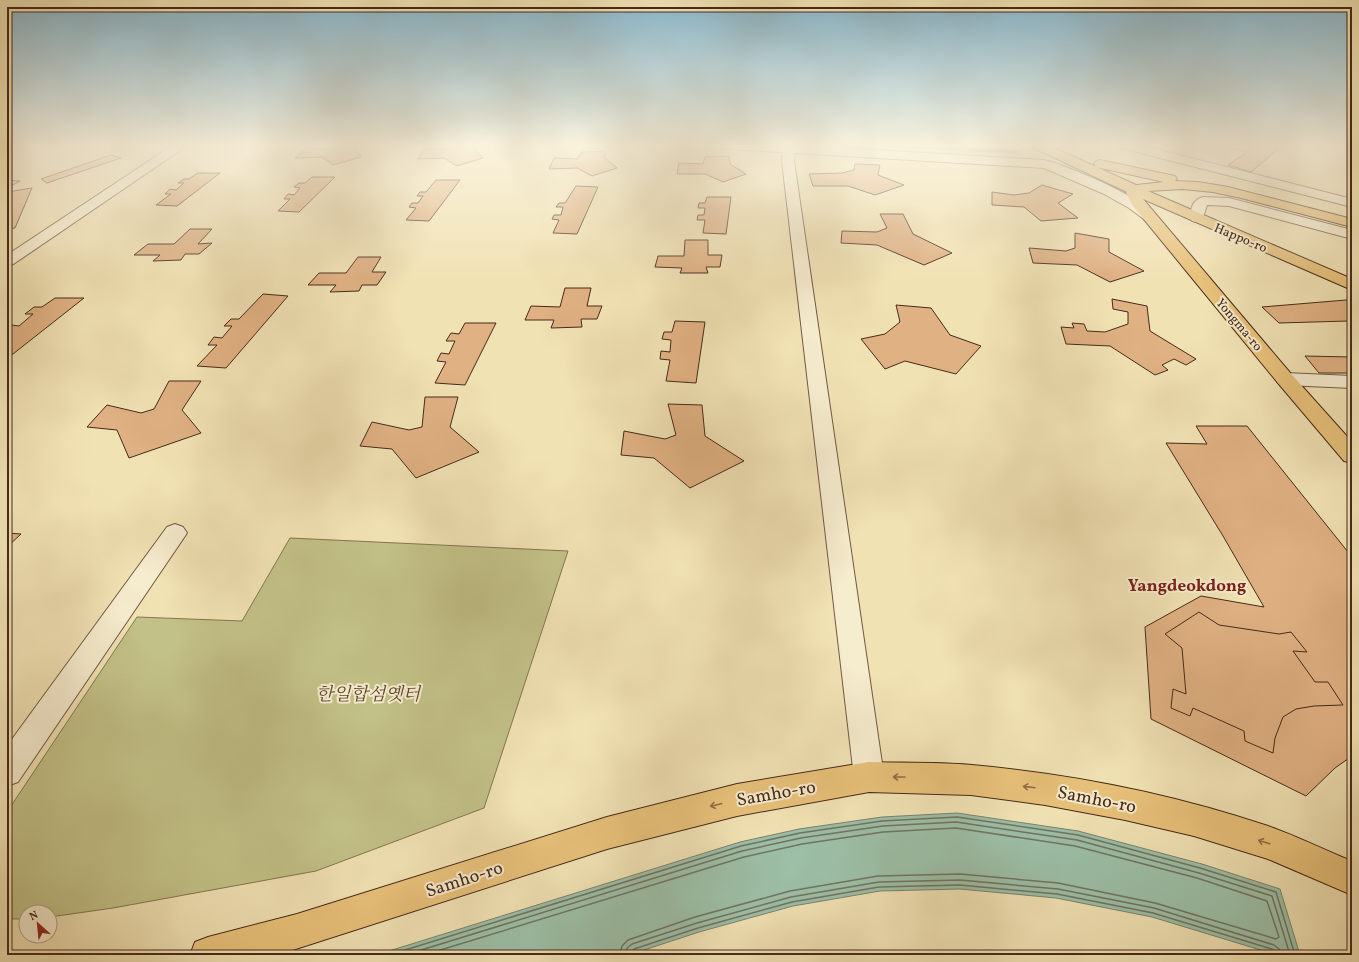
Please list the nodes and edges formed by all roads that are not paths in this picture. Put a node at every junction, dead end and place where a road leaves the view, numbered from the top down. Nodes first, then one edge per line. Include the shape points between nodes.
1 (115, 190) edge
2 (792, 190) edge
3 (1108, 190) edge
4 (1135, 190) joint
5 (1228, 190) edge
6 (1301, 190) edge
7 (1352, 203) edge
8 (1150, 217) junction
9 (1197, 218) junction
10 (1352, 224) edge
11 (1352, 235) edge
12 (7, 262) edge
13 (1352, 285) edge
14 (1285, 379) junction
15 (1352, 382) edge
16 (1352, 456) edge
17 (176, 533) dead end
18 (7, 771) edge
19 (869, 777) junction
20 (1297, 855) junction
21 (1352, 878) edge
22 (1352, 893) edge
23 (208, 955) edge

1 - 12 street
2 - 19 street
3 - 8 street
4 - 8 main road, Yongma-ro via 1134,198
4 - 9 main road, Happo-ro
5 - 10 main road
6 - 7 street
8 - 14 main road, Yongma-ro
9 - 11 street via 1198,206 1203,201 1229,202
9 - 13 main road, Happo-ro
14 - 15 street
14 - 16 main road, Yongma-ro
17 - 18 street
20 -> 19 main road, Samho-ro via 1269,843 1194,820 1045,789 971,780
19 -> 23 main road, Samho-ro via 738,800 607,833 297,932
20 - 21 main road, Samho-ro
20 - 22 main road

